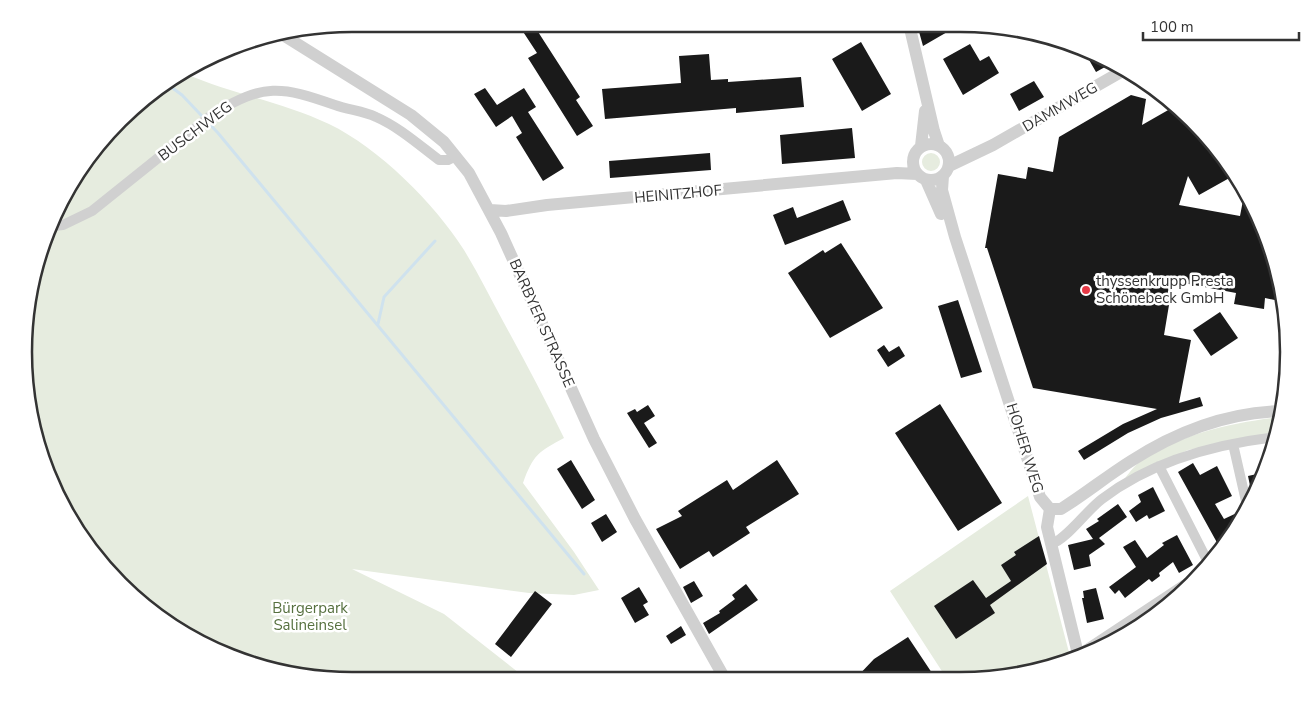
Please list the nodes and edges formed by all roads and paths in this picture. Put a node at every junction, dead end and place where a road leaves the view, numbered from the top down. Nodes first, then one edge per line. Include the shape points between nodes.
1 (911, 32) edge
2 (290, 39) edge
3 (1118, 74) edge
4 (925, 91) junction
5 (993, 145) junction
6 (942, 147) junction
7 (918, 151) junction
8 (456, 156) junction
9 (946, 171) junction
10 (866, 177) junction
11 (921, 177) junction
12 (490, 210) junction
13 (59, 225) edge
14 (955, 238) junction
15 (1275, 411) edge
16 (1269, 438) edge
17 (1233, 444) junction
18 (1159, 466) junction
19 (1245, 498) edge
20 (1050, 508) junction
21 (1051, 544) junction
22 (1206, 557) edge
23 (1164, 599) edge
24 (1110, 635) edge
25 (1078, 650) edge
26 (721, 672) edge

1 - 4 street
2 - 8 street, BARBYER STRASSE via 411,115
3 - 5 street, DAMMWEG
4 - 6 street
4 - 7 street via 924,133
5 - 6 street, DAMMWEG via 960,150
5 - 9 street, DAMMWEG
6 - 7 street via 934,144
6 - 9 street via 949,160
7 - 10 street, HEINITZHOF via 899,165
7 - 11 street via 913,165
8 - 12 street, BARBYER STRASSE
8 - 13 street, BUSCHWEG via 439,160 389,123 374,116 292,90 260,92 213,114 92,212
9 - 11 street via 938,179
9 - 14 street, HOHER WEG via 942,190
10 - 11 street, HEINITZHOF via 897,173
10 - 12 street, HEINITZHOF
11 - 14 street, HOHER WEG via 932,190 943,219
12 - 26 street, BARBYER STRASSE via 594,439 644,536
14 - 20 street, HOHER WEG via 1040,497
15 - 20 street via 1192,429 1132,460 1061,509
16 - 17 street
17 - 18 street
17 - 19 street
18 - 21 street via 1102,499 1059,542
18 - 22 street
20 - 21 street, HOHER WEG via 1047,527
21 - 25 street, HOHER WEG
23 - 24 street

